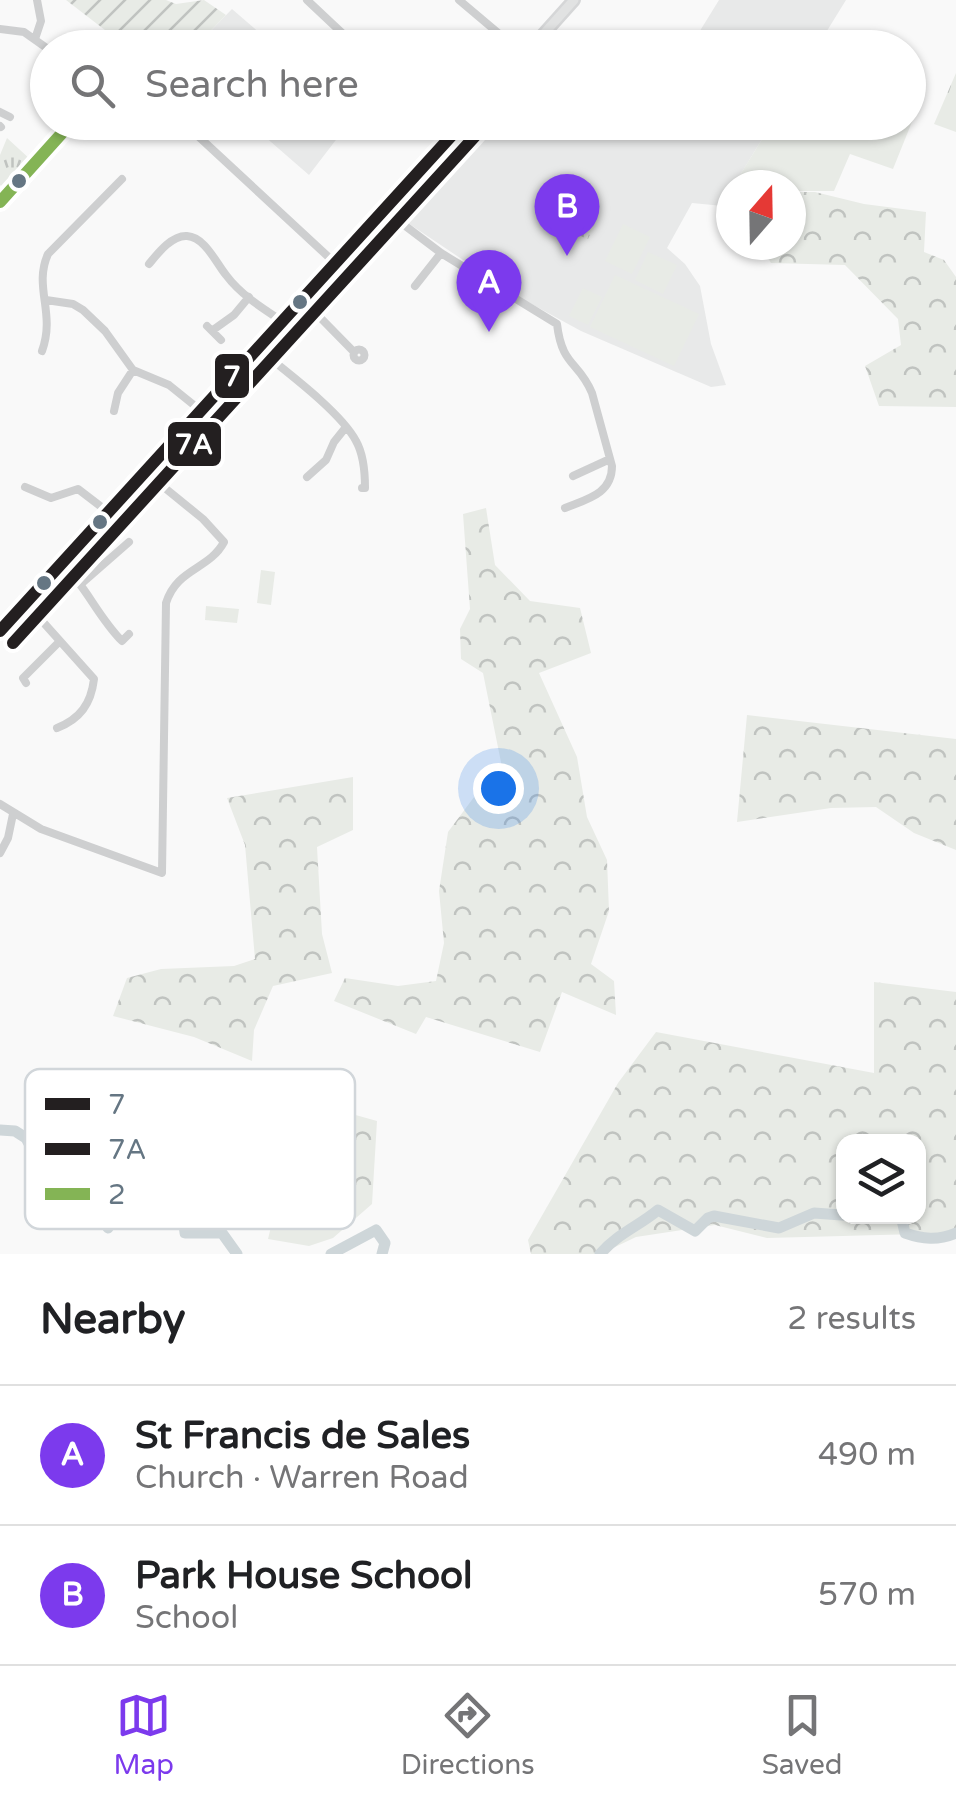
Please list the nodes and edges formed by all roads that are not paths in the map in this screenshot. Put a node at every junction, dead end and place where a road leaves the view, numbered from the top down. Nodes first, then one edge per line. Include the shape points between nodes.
1 (37, 0) edge
2 (459, 0) edge
3 (574, 0) edge
4 (313, 2) edge
5 (0, 29) edge
6 (38, 30) edge
7 (340, 30) edge
8 (495, 30) edge
9 (547, 30) edge
10 (30, 36) edge
11 (0, 112) edge
12 (10, 117) dead end
13 (56, 140) edge
14 (202, 140) edge
15 (447, 140) edge
16 (122, 179) dead end
17 (0, 202) edge
18 (383, 210) junction
19 (441, 253) junction
20 (334, 263) junction
21 (149, 264) dead end
22 (415, 287) dead end
23 (249, 297) junction
24 (46, 300) junction
25 (302, 300) junction
26 (282, 322) junction
27 (221, 340) dead end
28 (257, 348) junction
29 (42, 351) dead end
30 (354, 352) dead end
31 (133, 370) junction
32 (200, 410) junction
33 (114, 411) dead end
34 (346, 427) junction
35 (610, 459) junction
36 (144, 472) junction
37 (573, 476) dead end
38 (307, 477) dead end
39 (24, 488) dead end
40 (362, 488) dead end
41 (566, 508) dead end
42 (108, 512) junction
43 (129, 542) dead end
44 (62, 563) junction
45 (81, 584) junction
46 (26, 602) junction
47 (0, 631) edge
48 (129, 634) dead end
49 (59, 642) junction
50 (26, 683) dead end
51 (57, 728) dead end
52 (0, 804) edge
53 (14, 814) junction
54 (0, 854) edge

1 - 6 street
2 - 8 street
3 - 9 main road
4 - 7 street
5 - 10 street
11 - 12 street
13 - 17 street
14 - 20 street
15 - 18 main road
16 - 24 street via 48,254 42,266
18 - 19 street
18 - 20 main road
19 - 22 street
19 - 35 street via 557,324 564,356 592,393
20 - 25 main road
21 - 23 street via 186,231
23 - 26 street
23 - 27 street via 234,316 210,328
24 - 29 street
24 - 31 street via 83,310
25 - 26 main road
25 - 30 street
26 - 28 main road
28 - 32 main road
28 - 34 street
31 - 32 street via 170,385
31 - 33 street
32 - 36 main road
34 - 38 street
34 - 40 street via 361,454
35 - 37 street
35 - 41 street via 612,476 602,492
36 - 42 main road
36 - 53 street via 224,542 216,555 182,576 166,602 162,873
39 - 42 street via 50,498 77,485
42 - 44 main road
43 - 45 street
44 - 45 street
44 - 46 main road
45 - 48 street via 122,641
46 - 47 main road
46 - 49 street
49 - 50 street via 28,670
49 - 51 street via 94,679 86,707
52 - 53 street
53 - 54 street

